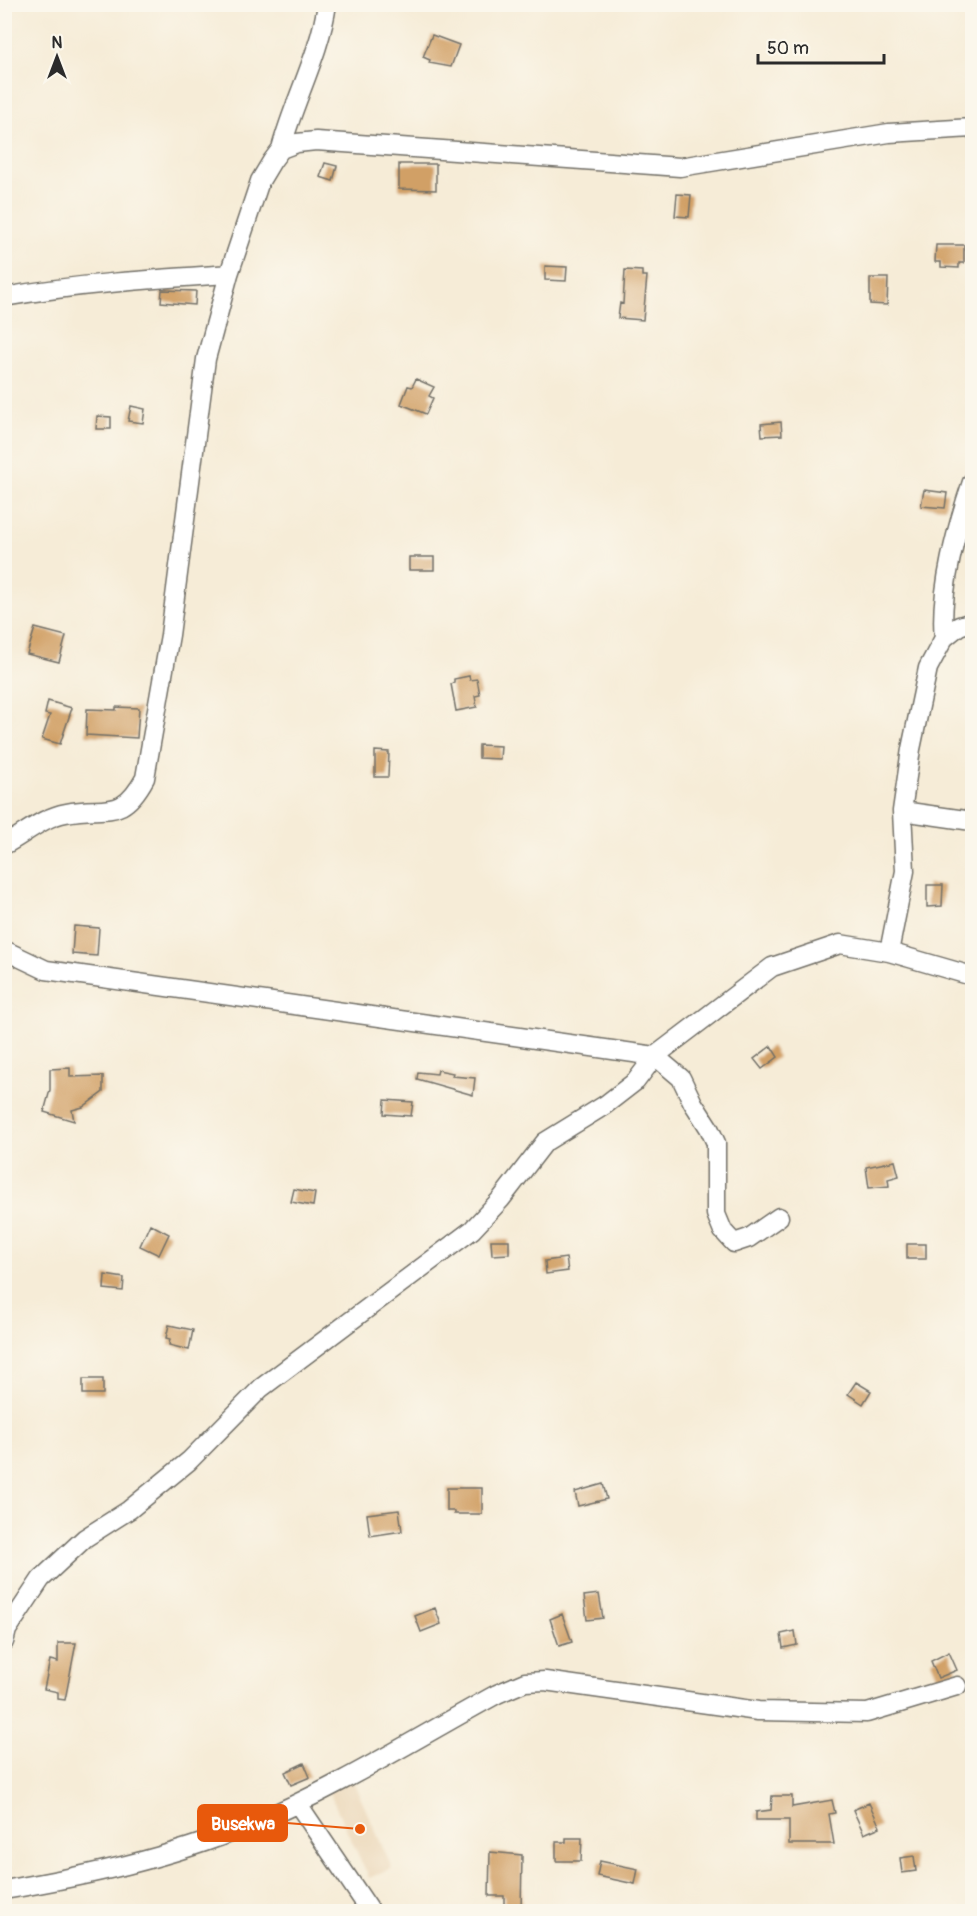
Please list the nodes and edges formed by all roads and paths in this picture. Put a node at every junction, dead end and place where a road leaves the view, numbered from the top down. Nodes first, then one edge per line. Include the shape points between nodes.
1 (327, 4) edge
2 (972, 128) edge
3 (281, 149) junction
4 (229, 274) junction
5 (4, 297) edge
6 (972, 482) edge
7 (972, 622) edge
8 (944, 638) junction
9 (902, 811) junction
10 (972, 822) edge
11 (4, 845) edge
12 (4, 950) edge
13 (889, 952) junction
14 (972, 976) edge
15 (655, 1056) junction
16 (779, 1217) dead end
17 (4, 1642) edge
18 (957, 1686) dead end
19 (298, 1804) junction
20 (4, 1890) edge
21 (371, 1911) edge

1 - 3 street via 321,35 290,113
2 - 3 street via 889,133 680,167 316,141
3 - 4 street via 260,181
4 - 5 street via 130,281
4 - 11 street via 206,359 170,636 145,778 123,807 59,815
6 - 8 street via 943,602
7 - 8 street
8 - 9 street via 928,668 910,749
9 - 10 street
9 - 13 street via 905,871
12 - 15 street via 46,970
13 - 14 street
13 - 15 street via 840,944 772,967
15 - 16 street via 681,1078 716,1143 716,1214 729,1240 734,1243 749,1238
15 - 17 street via 636,1082 545,1142 501,1199 471,1230 261,1388 189,1461 78,1545 41,1579 7,1630
18 - 19 street via 867,1713 758,1711 544,1681 525,1682
19 - 20 street via 181,1849 79,1877
19 - 21 street

